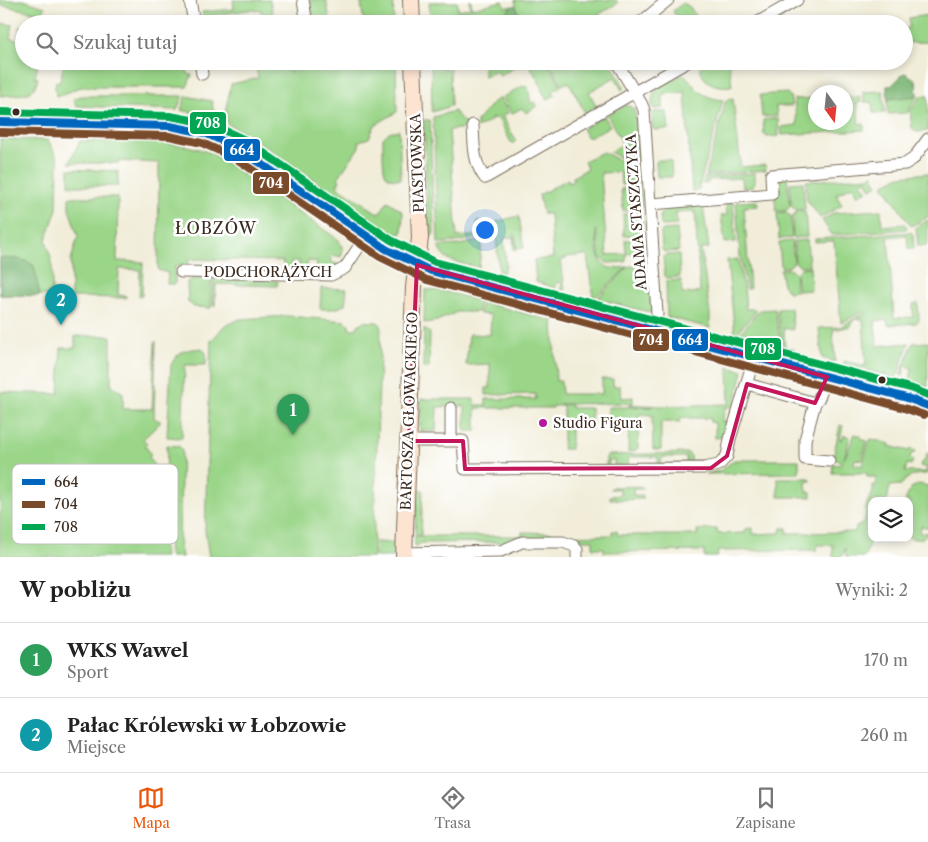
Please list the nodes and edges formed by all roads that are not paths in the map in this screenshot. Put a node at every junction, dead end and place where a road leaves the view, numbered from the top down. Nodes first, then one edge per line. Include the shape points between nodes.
1 (190, 0) edge
2 (303, 0) edge
3 (411, 0) edge
4 (668, 0) edge
5 (797, 0) edge
6 (192, 15) edge
7 (306, 15) edge
8 (412, 15) edge
9 (650, 15) edge
10 (771, 15) edge
11 (201, 70) edge
12 (413, 70) edge
13 (622, 70) edge
14 (673, 70) edge
15 (202, 74) dead end
16 (635, 92) junction
17 (0, 122) edge
18 (473, 125) dead end
19 (928, 139) edge
20 (651, 204) junction
21 (366, 236) junction
22 (417, 265) junction
23 (181, 272) dead end
24 (655, 331) junction
25 (754, 358) junction
26 (827, 377) junction
27 (747, 384) junction
28 (907, 398) junction
29 (928, 400) edge
30 (815, 403) junction
31 (928, 406) edge
32 (451, 408) dead end
33 (409, 440) junction
34 (451, 441) junction
35 (829, 461) dead end
36 (404, 555) edge
37 (577, 557) edge

1 - 6 street
2 - 7 street
3 - 8 street
4 - 9 street
5 - 10 street
11 - 15 street
12 - 22 street, PIASTOWSKA via 420,238
13 - 16 street, ADAMA STASZCZYKA
14 - 16 street
16 - 18 street via 485,178 476,162
16 - 20 street, ADAMA STASZCZYKA via 644,112
17 - 21 street via 170,126 205,133 240,149
19 - 20 street via 913,159 905,164 771,175 772,194
20 - 24 street, ADAMA STASZCZYKA via 657,314
21 - 22 street
21 - 23 street, PODCHORĄŻYCH via 346,266 331,275
22 - 24 street via 442,275
22 - 33 street, BARTOSZA GŁOWACKIEGO
24 - 25 street
25 - 26 street
25 - 27 street
26 - 28 street
26 - 30 street
27 - 30 street
27 - 34 street via 727,456 719,465 710,468 465,469 464,441
28 - 29 street
28 - 31 street
30 - 35 street via 805,440 805,459
32 - 34 street
33 - 34 street
33 - 36 street, BARTOSZA GŁOWACKIEGO
36 - 37 street via 501,551 522,542 560,542 572,544 577,549

